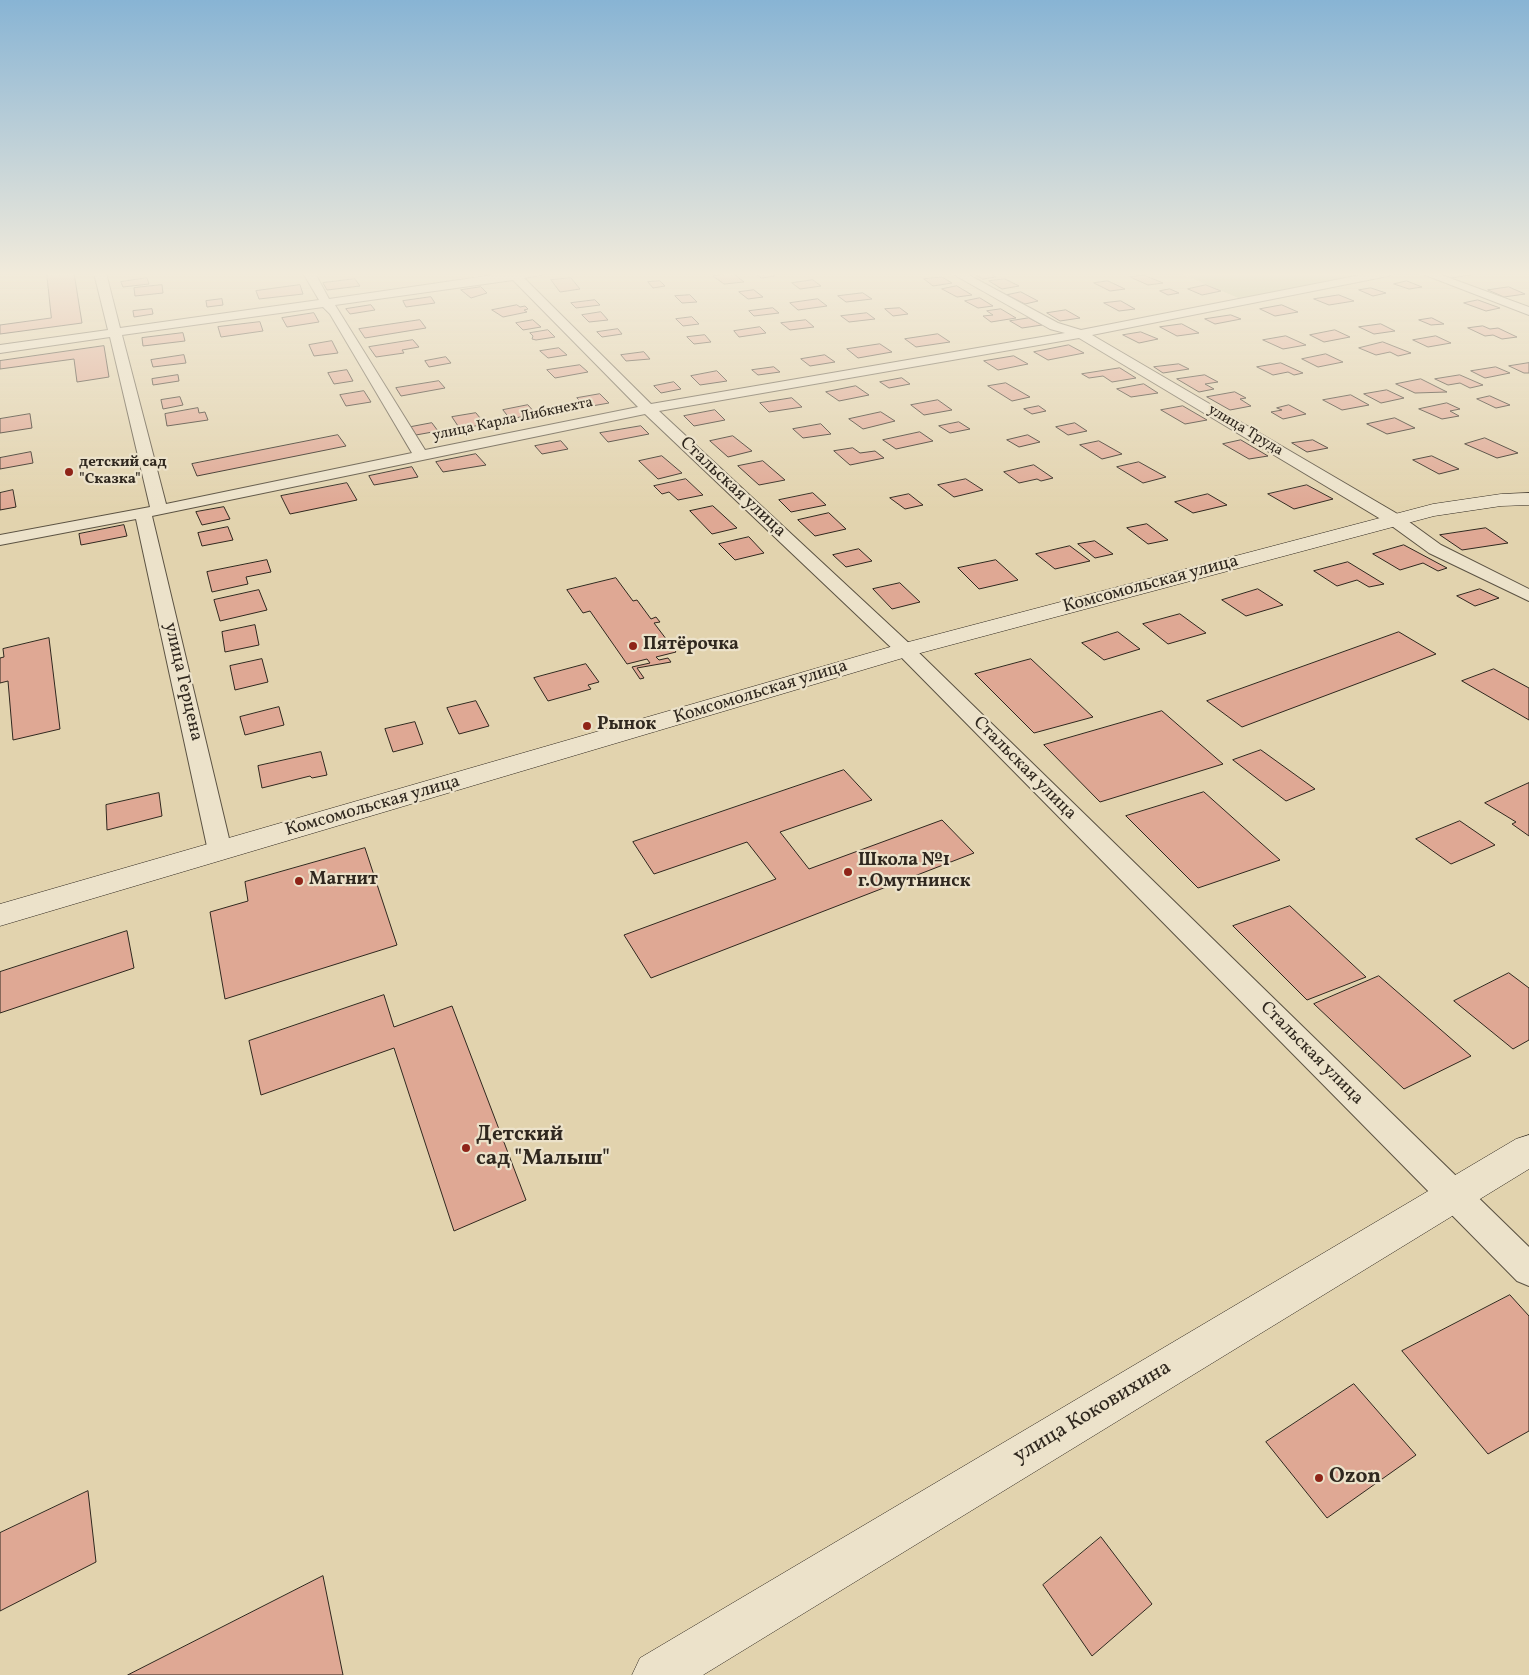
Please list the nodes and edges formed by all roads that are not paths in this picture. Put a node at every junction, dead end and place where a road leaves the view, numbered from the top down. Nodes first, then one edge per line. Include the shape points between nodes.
1 (117, 351) edge
2 (358, 351) edge
3 (594, 351) edge
4 (982, 351) edge
5 (1110, 351) edge
6 (648, 409) junction
7 (421, 456) junction
8 (1529, 499) edge
9 (151, 511) junction
10 (1395, 520) junction
11 (0, 540) edge
12 (1529, 596) edge
13 (905, 650) junction
14 (220, 851) junction
15 (0, 915) edge
16 (1529, 1150) edge
17 (1454, 1196) junction
18 (1529, 1270) edge
19 (657, 1675) edge

1 - 9 street, улица Герцена
2 - 7 street
3 - 6 street, Стальская улица
4 - 6 street, улица Карла Либкнехта
5 - 10 street, улица Труда
6 - 7 street, улица Карла Либкнехта
6 - 13 street, Стальская улица
7 - 9 street, улица Карла Либкнехта
8 - 10 main road, Комсомольская улица via 1464,505
9 - 11 street, улица Карла Либкнехта
9 - 14 street, улица Герцена
10 - 12 street, улица Труда via 1435,549
10 - 13 main road, Комсомольская улица
13 - 14 main road, Комсомольская улица
13 - 17 street, Стальская улица
14 - 15 main road, Комсомольская улица
16 - 17 main road, улица Коковихина
17 - 18 street, Стальская улица
17 - 19 main road, улица Коковихина

